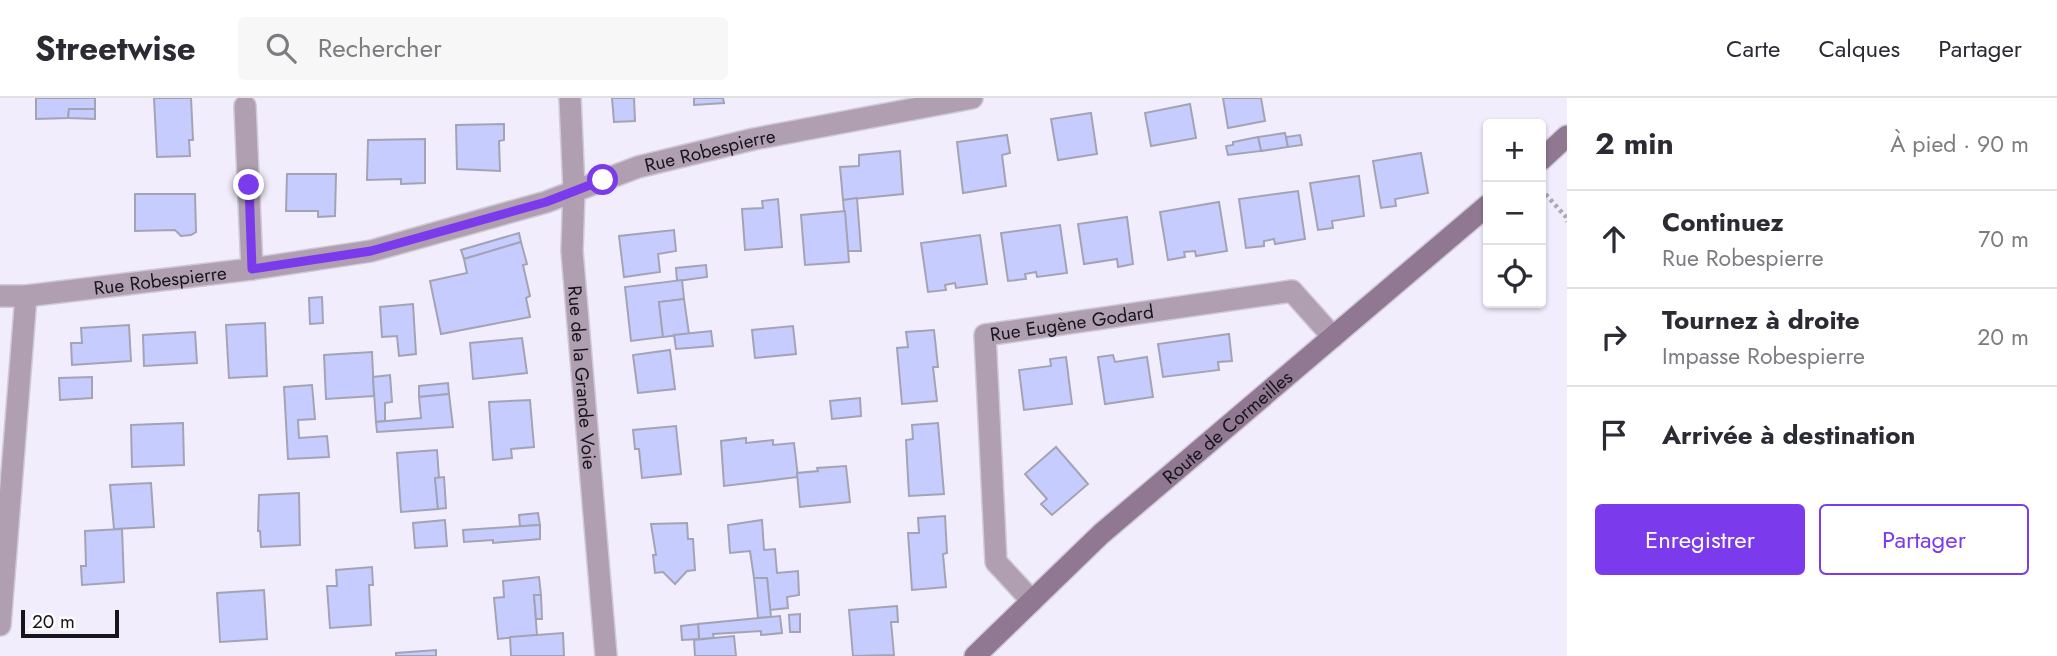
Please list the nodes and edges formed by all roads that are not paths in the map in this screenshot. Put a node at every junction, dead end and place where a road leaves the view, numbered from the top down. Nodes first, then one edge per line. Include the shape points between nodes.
1 (570, 98) edge
2 (972, 98) edge
3 (245, 106) dead end
4 (1567, 136) edge
5 (1546, 155) edge
6 (574, 189) junction
7 (1483, 209) edge
8 (252, 269) junction
9 (0, 296) edge
10 (26, 296) junction
11 (1333, 337) junction
12 (1032, 601) junction
13 (0, 625) edge
14 (606, 656) edge
15 (975, 656) edge

1 - 6 street, Rue de la Grande Voie
2 - 6 street, Rue Robespierre via 754,139 638,167
3 - 8 street
4 - 5 main road
6 - 8 street, Rue Robespierre via 546,202 371,251
6 - 14 street, Rue de la Grande Voie via 572,251
7 - 11 main road, Route de Cormeilles
8 - 10 street, Rue Robespierre
9 - 10 street, Rue Robespierre
10 - 13 street
11 - 12 main road, Route de Cormeilles via 1101,534
11 - 12 street, Rue Eugène Godard via 1292,291 985,335 996,562
12 - 15 main road, Route de Cormeilles

